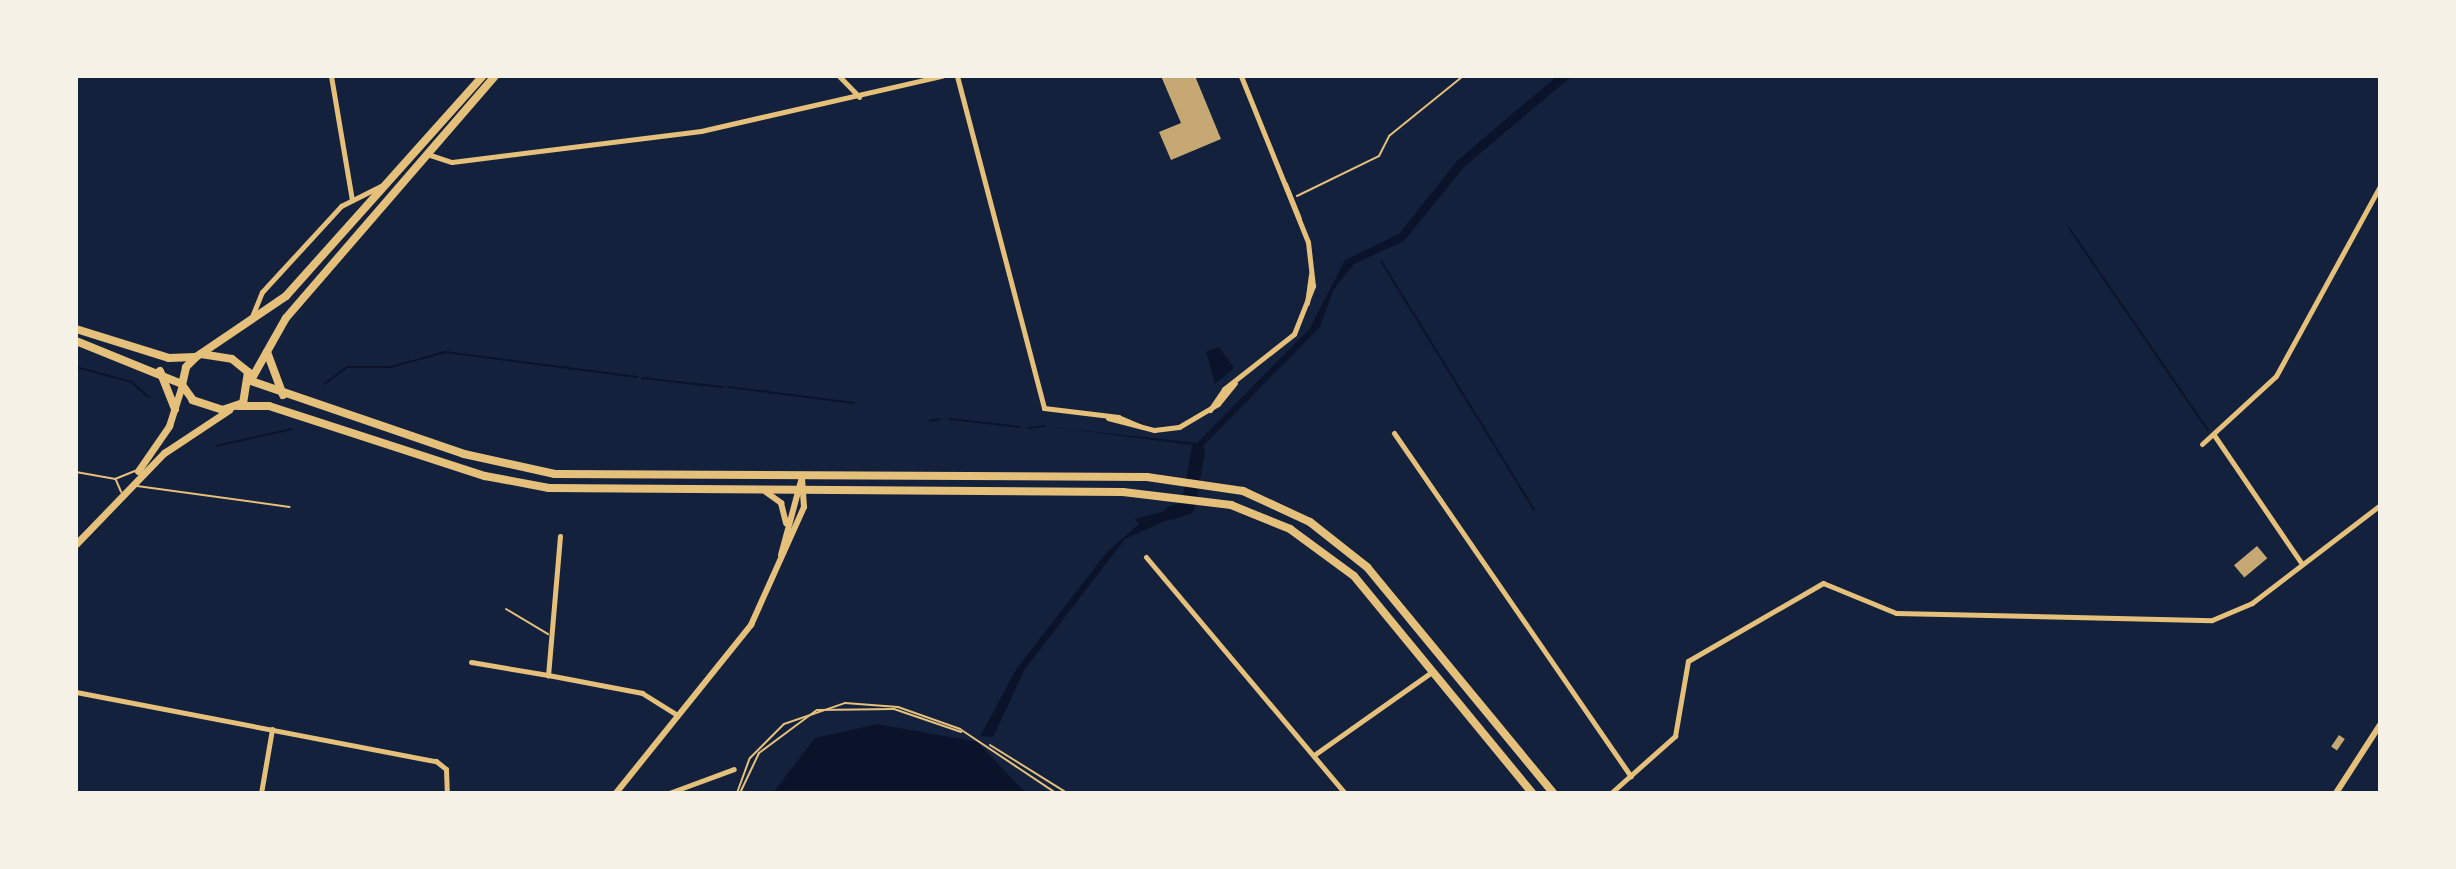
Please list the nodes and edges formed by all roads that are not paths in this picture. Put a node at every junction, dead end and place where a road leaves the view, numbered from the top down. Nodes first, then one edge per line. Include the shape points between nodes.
1 (331, 76) edge
2 (483, 76) edge
3 (495, 76) edge
4 (839, 76) edge
5 (942, 76) edge
6 (957, 76) edge
7 (1241, 76) edge
8 (859, 97) junction
9 (427, 153) junction
10 (396, 175) junction
11 (1284, 183) junction
12 (2380, 186) edge
13 (352, 187) junction
14 (362, 196) junction
15 (352, 200) junction
16 (1299, 221) junction
17 (246, 326) junction
18 (76, 329) edge
19 (76, 341) edge
20 (266, 350) junction
21 (199, 355) junction
22 (159, 370) junction
23 (251, 380) junction
24 (182, 385) junction
25 (283, 396) junction
26 (234, 408) junction
27 (175, 409) junction
28 (1394, 433) dead end
29 (2214, 435) junction
30 (2202, 444) dead end
31 (142, 466) junction
32 (76, 472) edge
33 (802, 477) junction
34 (115, 479) junction
35 (129, 484) junction
36 (766, 492) junction
37 (802, 492) junction
38 (824, 492) junction
39 (121, 493) junction
40 (2380, 505) edge
41 (290, 507) dead end
42 (804, 507) junction
43 (786, 532) junction
44 (560, 536) dead end
45 (76, 544) edge
46 (1146, 557) dead end
47 (2302, 564) junction
48 (779, 566) junction
49 (506, 609) dead end
50 (548, 634) junction
51 (471, 662) dead end
52 (1427, 662) junction
53 (1435, 672) junction
54 (1423, 673) junction
55 (548, 675) junction
56 (76, 692) edge
57 (675, 714) junction
58 (2380, 725) edge
59 (272, 729) junction
60 (1314, 755) junction
61 (734, 769) dead end
62 (1631, 776) junction
63 (261, 793) edge
64 (447, 793) edge
65 (616, 793) edge
66 (669, 793) edge
67 (1345, 793) edge
68 (1532, 793) edge
69 (1553, 793) edge
70 (1611, 793) edge
71 (2336, 793) edge

1 - 13 street
2 - 10 main road
3 - 9 main road
4 - 8 street
5 - 8 street
6 - 16 street via 1047,412 1172,429 1210,410 1237,379 1289,340 1307,304 1312,271
7 - 11 street
8 - 9 street via 701,131 452,162
9 - 20 main road
10 - 14 street
10 - 17 main road via 305,277
11 - 16 street
11 - 16 street
12 - 29 street via 2288,359 2261,396
13 - 14 street
13 - 15 street
14 - 15 street
15 - 17 street via 262,292
17 - 21 main road
18 - 21 main road via 169,358
19 - 22 main road
20 - 23 main road
20 - 25 main road
21 - 23 main road via 232,359
21 - 24 main road
22 - 24 main road
22 - 27 main road
23 - 25 main road
23 - 26 main road
24 - 26 main road via 197,403
24 - 27 main road
25 - 33 main road via 544,472
26 - 35 main road
26 - 36 main road via 269,406 533,485
27 - 31 main road
28 - 62 street
29 - 30 street
29 - 47 street
31 - 34 lane
31 - 35 main road
32 - 34 lane
33 - 37 street
33 - 69 main road via 1183,479 1288,510 1358,559
34 - 39 lane
35 - 39 main road
35 - 41 lane
36 - 37 main road
36 - 43 street via 783,506
37 - 38 main road
37 - 42 street
37 - 43 street
38 - 42 street
38 - 52 main road via 1181,495 1258,514 1323,550
39 - 45 main road
40 - 47 street
42 - 48 street
43 - 48 street
44 - 50 street
46 - 60 street
47 - 62 street via 2243,609 2212,620 1896,613 1823,583 1685,663 1675,736
48 - 57 street via 751,625
49 - 50 lane
50 - 55 street
51 - 55 street
52 - 53 main road
52 - 54 street
53 - 54 street
53 - 68 main road
54 - 60 street
55 - 57 street via 642,693
56 - 59 street
57 - 65 street
58 - 71 street
59 - 63 street
59 - 64 street via 441,763
60 - 67 street
61 - 66 street
62 - 70 street

